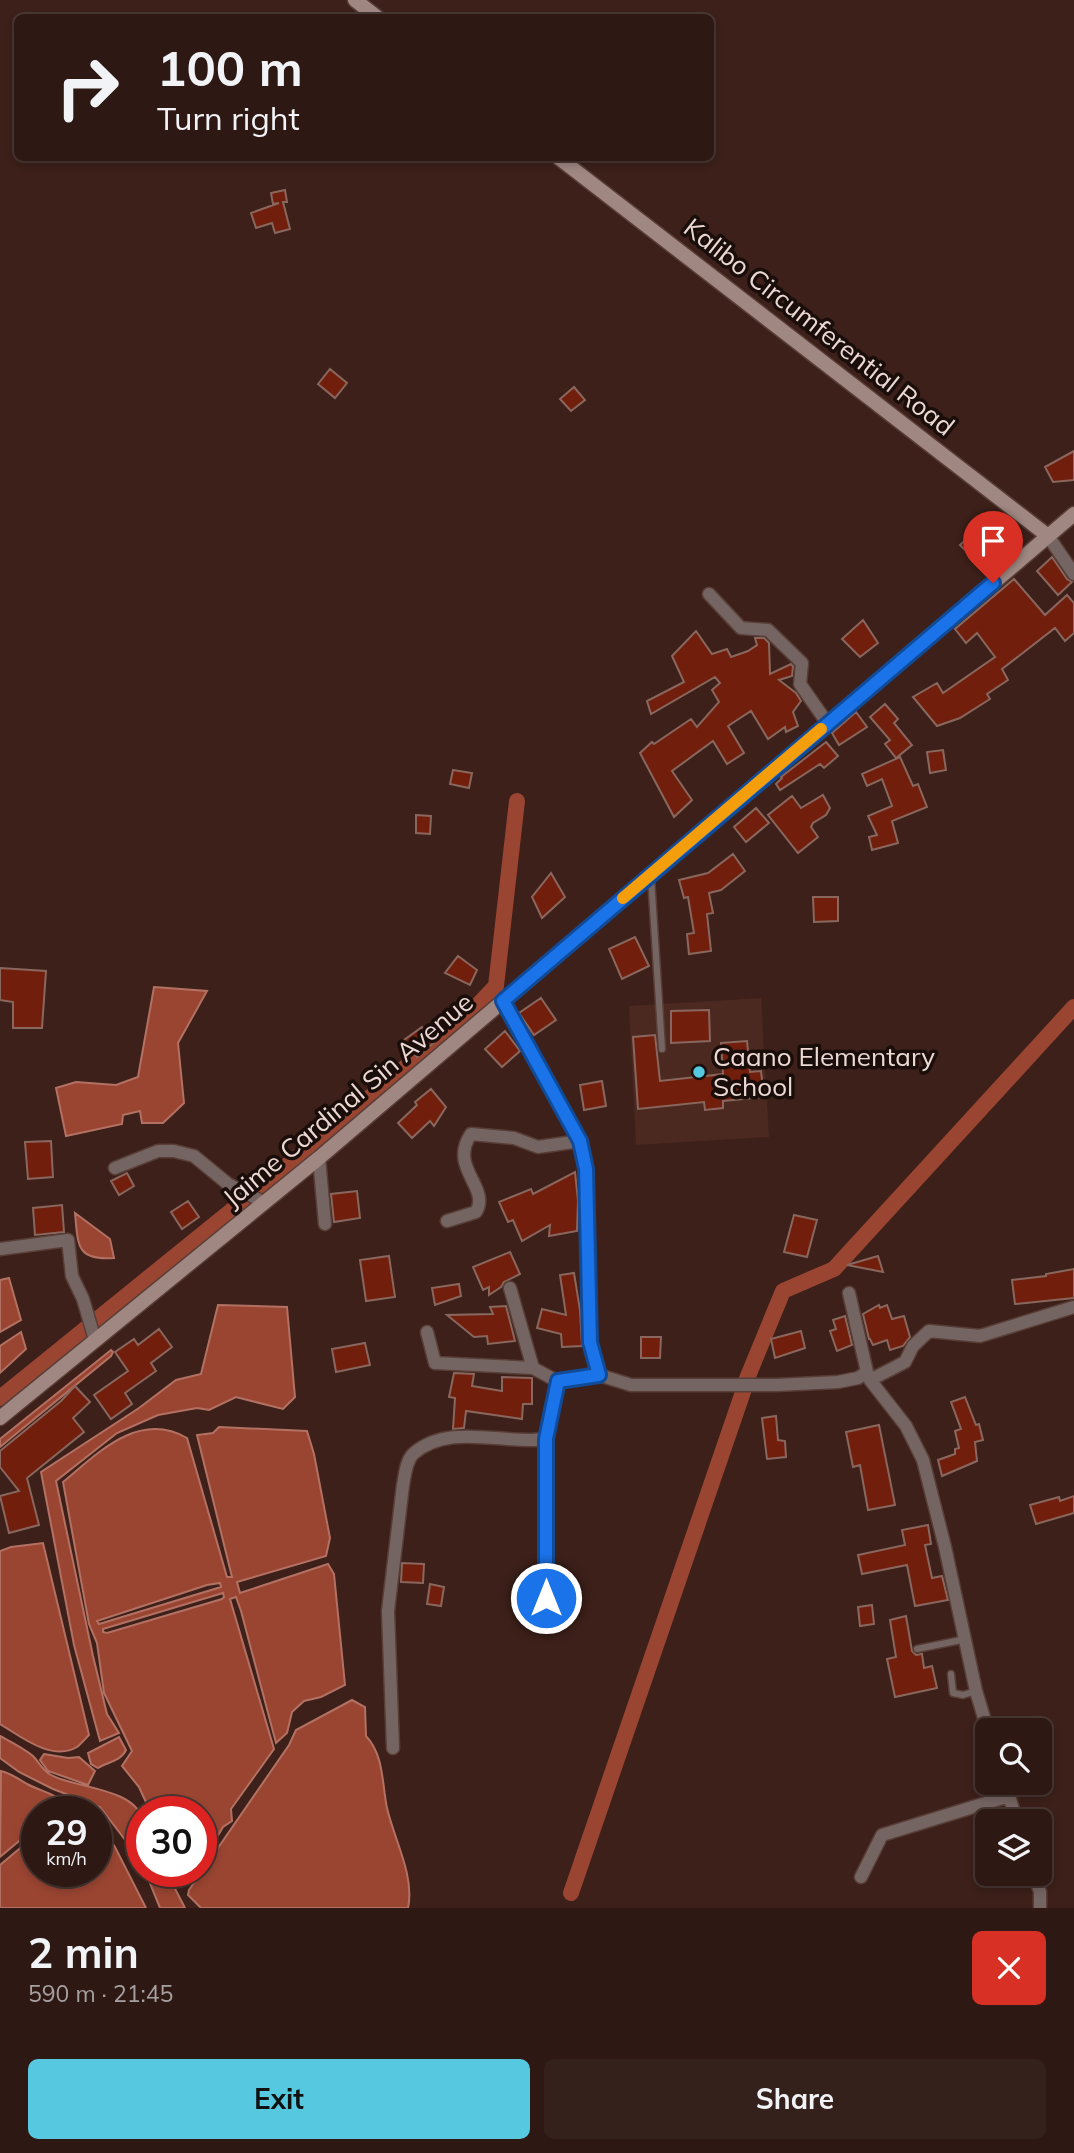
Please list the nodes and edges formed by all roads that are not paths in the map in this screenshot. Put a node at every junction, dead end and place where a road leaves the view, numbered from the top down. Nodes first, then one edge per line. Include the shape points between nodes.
1 (355, 0) edge
2 (373, 14) edge
3 (563, 161) edge
4 (1074, 514) edge
5 (1048, 536) junction
6 (1074, 574) edge
7 (709, 594) dead end
8 (828, 724) junction
9 (651, 875) junction
10 (503, 1001) junction
11 (662, 1049) dead end
12 (580, 1141) junction
13 (319, 1158) junction
14 (115, 1168) dead end
15 (264, 1203) junction
16 (447, 1221) dead end
17 (325, 1224) dead end
18 (0, 1248) edge
19 (510, 1288) dead end
20 (849, 1293) dead end
21 (1074, 1307) edge
22 (427, 1332) dead end
23 (95, 1339) junction
24 (533, 1368) junction
25 (599, 1375) junction
26 (868, 1376) junction
27 (558, 1381) junction
28 (0, 1418) edge
29 (546, 1439) junction
30 (546, 1598) dead end
31 (965, 1639) junction
32 (917, 1649) dead end
33 (951, 1674) dead end
34 (976, 1691) junction
35 (984, 1718) edge
36 (393, 1748) dead end
37 (991, 1795) edge
38 (861, 1877) dead end
39 (1038, 1886) edge
40 (1040, 1908) edge

1 - 2 main road
3 - 5 main road, Kalibo Circumferential Road
4 - 5 main road, Jaime Cardinal Sin Avenue
5 - 6 street
5 - 8 main road, Jaime Cardinal Sin Avenue
7 - 8 street via 741,628 768,630 802,663 800,684
8 - 9 main road, Jaime Cardinal Sin Avenue
9 - 10 main road, Jaime Cardinal Sin Avenue
9 - 11 lane
10 - 12 street
10 - 13 main road, Jaime Cardinal Sin Avenue
12 - 16 street via 538,1147 514,1138 471,1134 464,1144 463,1159 480,1205 476,1212
12 - 25 street via 586,1169 590,1342
13 - 15 main road, Jaime Cardinal Sin Avenue
13 - 17 street
14 - 15 street via 158,1151 174,1151 194,1156 228,1184
15 - 23 main road, Jaime Cardinal Sin Avenue
18 - 23 street via 68,1240 72,1276
19 - 24 street
20 - 26 street
21 - 26 street via 980,1336 929,1331 905,1362
22 - 24 street via 435,1363
23 - 28 main road, Jaime Cardinal Sin Avenue
24 - 27 street
25 - 26 street via 632,1385 777,1385
25 - 27 street
26 - 31 street via 906,1426 923,1460
27 - 29 street
29 - 30 street
29 - 36 street via 441,1438 412,1455 407,1465 388,1611
31 - 32 lane
31 - 34 street
33 - 34 lane via 953,1693
34 - 35 street
37 - 38 street via 882,1835
39 - 40 street

